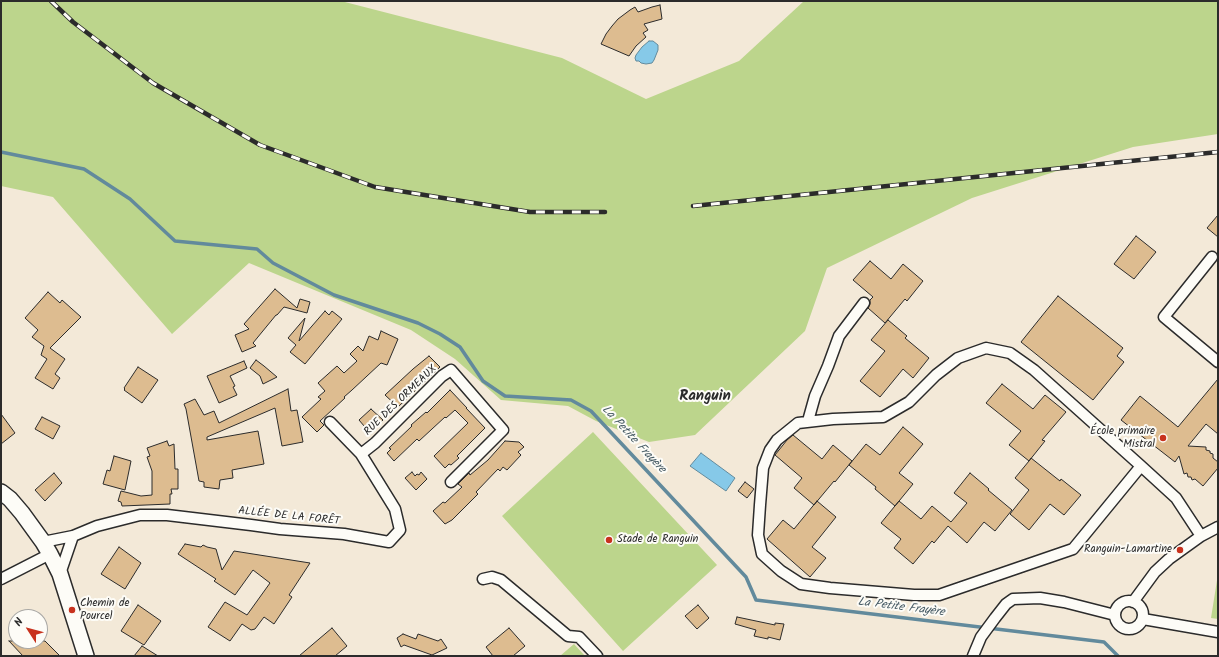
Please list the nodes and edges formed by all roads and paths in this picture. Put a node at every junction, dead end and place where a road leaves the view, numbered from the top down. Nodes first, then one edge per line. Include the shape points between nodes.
1 (1212, 257) dead end
2 (864, 303) dead end
3 (1218, 362) edge
4 (330, 422) dead end
5 (808, 422) junction
6 (361, 454) junction
7 (1141, 466) junction
8 (451, 482) dead end
9 (1, 492) edge
10 (1218, 527) edge
11 (73, 536) junction
12 (1202, 536) junction
13 (47, 548) junction
14 (60, 574) junction
15 (1, 579) edge
16 (483, 579) dead end
17 (1133, 602) junction
18 (1115, 615) junction
19 (1143, 619) junction
20 (1218, 632) edge
21 (86, 656) edge
22 (597, 656) edge
23 (973, 656) edge

1 - 3 street via 1164,317
2 - 5 street via 839,336 815,396
4 - 6 street, ALLÉE DE LA FORÊT
5 - 7 street via 883,418 909,402 936,375 958,358 986,348 1010,354 1034,370
5 - 7 street via 798,422 777,440 770,450 763,468 758,535 762,554 781,571 801,584 830,588 939,595 1073,549
6 - 8 street, RUE DES ORMEAUX via 442,376 452,370 503,430
6 - 11 street, ALLÉE DE LA FORÊT via 395,509 400,530 389,542 344,534 280,529 166,514 140,515 97,526
7 - 12 street via 1176,498
9 - 13 main road via 22,513
10 - 12 street
11 - 13 street, ALLÉE DE LA FORÊT
11 - 14 street
12 - 17 street via 1155,572
13 - 14 main road
13 - 15 street, ALLÉE DE LA FORÊT
14 - 21 main road
16 - 22 street via 501,580 568,636 580,637
17 - 18 street via 1121,604
17 - 19 street via 1140,606
18 - 19 street via 1118,624 1129,630 1138,627
18 - 23 street via 1040,598 1013,599 995,618 981,638
19 - 20 street

